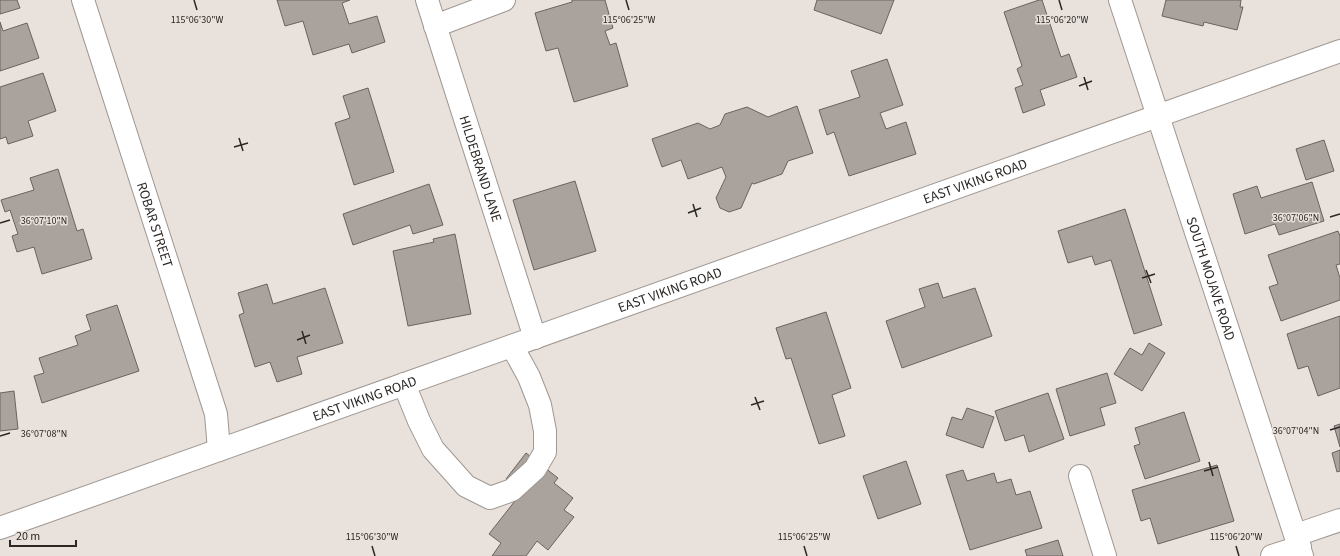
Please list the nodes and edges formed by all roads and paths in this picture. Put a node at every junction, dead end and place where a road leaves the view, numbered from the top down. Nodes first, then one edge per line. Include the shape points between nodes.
1 (83, 0) edge
2 (427, 0) edge
3 (504, 0) edge
4 (1120, 0) edge
5 (435, 26) junction
6 (1340, 51) edge
7 (1158, 116) junction
8 (535, 338) junction
9 (512, 346) junction
10 (404, 384) junction
11 (219, 450) junction
12 (1080, 476) dead end
13 (1340, 520) edge
14 (0, 528) edge
15 (1299, 546) edge
16 (1105, 556) edge
17 (1272, 556) edge

1 - 11 street, ROBAR STREET via 216,414
2 - 5 street, HILDEBRAND LANE
3 - 5 street
4 - 7 street, SOUTH MOJAVE ROAD
5 - 8 street, HILDEBRAND LANE
6 - 7 street, EAST VIKING ROAD
7 - 8 street, EAST VIKING ROAD
7 - 15 street, SOUTH MOJAVE ROAD
8 - 9 street, EAST VIKING ROAD
9 - 10 street, EAST VIKING ROAD
9 - 10 street via 529,377 540,405 545,431 545,452 535,469 512,490 490,498 466,486 433,449
10 - 11 street, EAST VIKING ROAD
11 - 14 street, EAST VIKING ROAD
12 - 16 street
13 - 15 street
15 - 17 street

